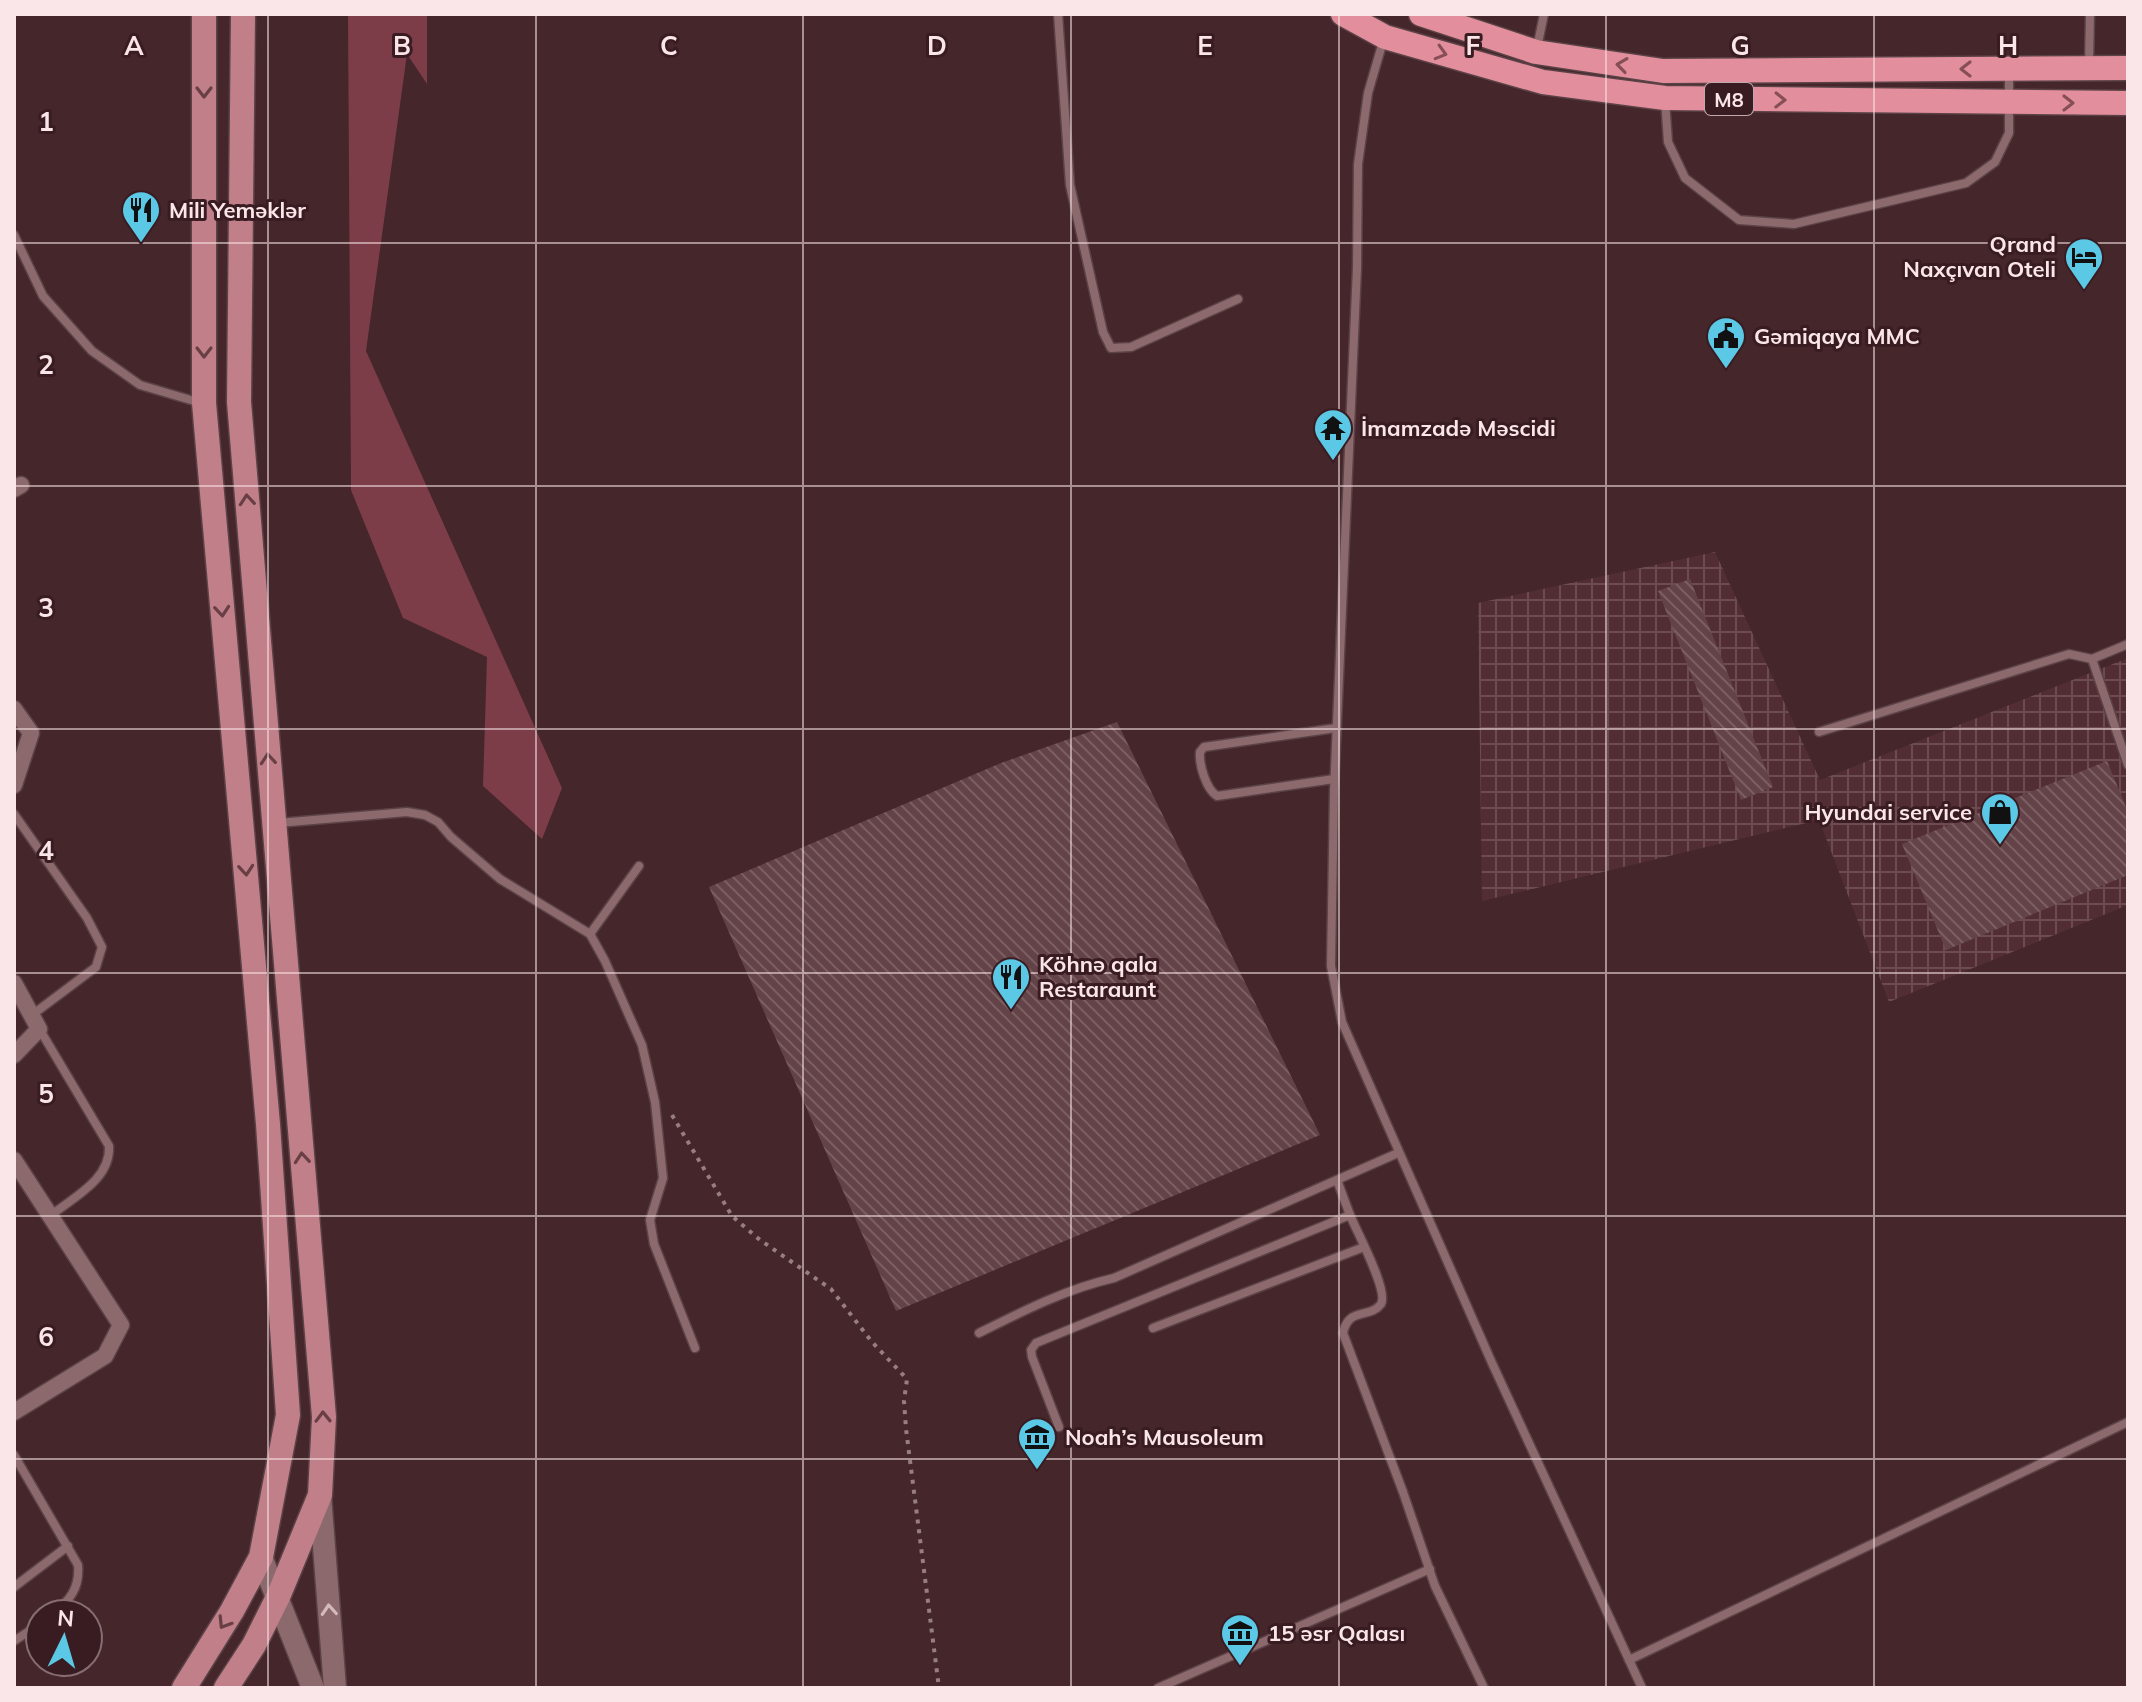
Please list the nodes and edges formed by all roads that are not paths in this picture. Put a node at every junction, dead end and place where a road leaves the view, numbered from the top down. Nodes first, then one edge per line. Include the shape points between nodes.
1 (204, 14) edge
2 (243, 14) edge
3 (1058, 14) edge
4 (1343, 14) edge
5 (1421, 14) edge
6 (1544, 14) edge
7 (2090, 14) edge
8 (1385, 37) junction
9 (1536, 52) junction
10 (2009, 68) junction
11 (2089, 68) junction
12 (2128, 68) edge
13 (1663, 71) junction
14 (1665, 98) junction
15 (2128, 103) edge
16 (2009, 104) junction
17 (14, 235) edge
18 (1238, 299) dead end
19 (204, 403) junction
20 (2128, 644) edge
21 (2092, 659) junction
22 (14, 709) edge
23 (1336, 728) junction
24 (1819, 732) dead end
25 (2128, 765) edge
26 (1334, 779) junction
27 (14, 785) edge
28 (14, 814) edge
29 (274, 824) junction
30 (639, 866) dead end
31 (590, 934) junction
32 (14, 983) edge
33 (36, 1022) junction
34 (14, 1055) edge
35 (1398, 1153) junction
36 (14, 1160) edge
37 (1337, 1180) junction
38 (1350, 1215) junction
39 (50, 1216) junction
40 (1364, 1247) junction
41 (1153, 1328) dead end
42 (979, 1333) dead end
43 (695, 1348) dead end
44 (14, 1412) edge
45 (2128, 1422) edge
46 (1059, 1427) dead end
47 (14, 1455) edge
48 (320, 1495) junction
49 (68, 1546) junction
50 (261, 1557) junction
51 (1430, 1569) junction
52 (14, 1587) edge
53 (278, 1597) junction
54 (70, 1598) edge
55 (1629, 1660) junction
56 (184, 1688) edge
57 (226, 1688) edge
58 (313, 1688) edge
59 (335, 1688) edge
60 (1158, 1688) edge
61 (1484, 1688) edge
62 (1642, 1688) edge

1 -> 19 main road
29 -> 2 main road via 239,402
3 - 18 lane via 1070,185 1111,348 1131,347
4 - 8 highway, M8
5 - 9 highway, M8
6 - 9 lane
7 - 11 lane
8 -> 14 highway, M8 via 1543,82
8 - 23 lane via 1368,93 1358,164
13 -> 9 highway, M8
10 - 11 highway, M8
10 -> 13 highway, M8
10 - 16 lane
11 - 12 highway, M8
13 - 14 lane
14 -> 16 highway, M8
14 - 16 lane via 1668,142 1685,178 1739,220 1794,224 1966,183 1995,162 2009,133
16 -> 15 highway, M8
17 - 19 lane via 43,296 92,351 140,385
19 -> 50 main road via 268,1124 288,1415
20 - 21 lane
21 - 24 lane via 2069,654
21 - 25 lane
22 - 27 street via 31,733
23 - 26 lane
23 - 26 lane via 1204,747 1199,759 1217,796
26 - 35 lane via 1331,966 1342,1022
28 - 33 lane via 102,947 96,967
29 - 31 lane via 407,812 425,815 500,879
48 -> 29 main road via 324,1417
30 - 31 lane
31 - 43 lane via 642,1045 663,1178 650,1220 654,1244
32 - 33 street
33 - 34 street
33 - 39 lane via 109,1146 110,1161 102,1174
35 - 37 lane
35 - 55 lane
36 - 39 street
37 - 38 lane
37 - 42 lane
38 - 40 lane
38 - 46 lane via 1036,1343 1032,1357
39 - 44 street via 121,1325 105,1356
40 - 41 lane
40 - 51 lane via 1382,1302 1352,1316 1343,1333
45 - 55 lane
47 - 49 lane
48 - 53 main road
59 -> 48 main road
49 - 52 lane
49 - 54 lane via 78,1565 78,1584
50 - 53 main road
50 -> 56 main road
51 - 60 lane
51 - 61 lane
53 - 57 main road
53 - 58 main road
55 - 62 lane

